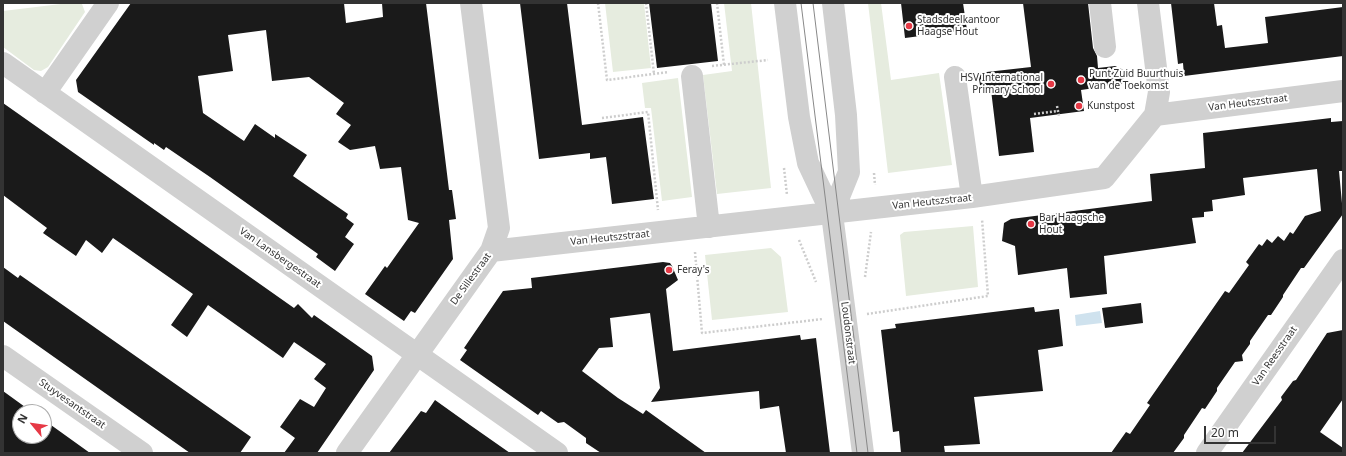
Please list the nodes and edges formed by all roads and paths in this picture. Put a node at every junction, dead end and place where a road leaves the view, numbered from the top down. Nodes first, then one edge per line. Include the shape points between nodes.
1 (108, 3) edge
2 (471, 3) edge
3 (598, 3) edge
4 (646, 3) edge
5 (717, 3) edge
6 (785, 3) edge
7 (833, 3) edge
8 (1100, 3) edge
9 (1148, 3) edge
10 (1105, 47) dead end
11 (3, 64) edge
12 (724, 65) dead end
13 (654, 74) junction
14 (658, 74) dead end
15 (692, 76) dead end
16 (955, 77) dead end
17 (1343, 91) edge
18 (45, 93) junction
19 (1057, 106) dead end
20 (1058, 111) junction
21 (1034, 114) dead end
22 (1155, 115) junction
23 (1059, 116) dead end
24 (602, 118) dead end
25 (972, 197) junction
26 (657, 199) dead end
27 (832, 214) junction
28 (709, 227) junction
29 (491, 251) junction
30 (1343, 260) edge
31 (416, 354) junction
32 (3, 356) edge
33 (142, 453) edge
34 (347, 453) edge
35 (557, 453) edge
36 (863, 453) edge
37 (1207, 453) edge

1 - 18 street
2 - 29 street, De Sillestraat via 499,228
3 - 13 path via 607,80
4 - 13 path
5 - 12 path
6 - 27 street, Loudonstraat via 808,164
7 - 27 street, Loudonstraat via 846,115 849,172
8 - 10 street
9 - 22 street via 1160,92
11 - 18 street, Van Lansbergestraat
13 - 14 path
15 - 28 street
16 - 25 street
17 - 22 street, Van Heutszstraat
18 - 31 street, Van Lansbergestraat
19 - 20 path
20 - 21 path
20 - 23 path
22 - 25 street, Van Heutszstraat via 1104,178
24 - 26 path via 648,112
25 - 27 street, Van Heutszstraat
27 - 28 street, Van Heutszstraat
27 - 36 street, Loudonstraat
28 - 29 street, Van Heutszstraat
29 - 31 street, De Sillestraat
30 - 37 street, Van Reesstraat
31 - 34 street, De Sillestraat
31 - 35 street, Van Lansbergestraat
32 - 33 street, Stuyvesantstraat

